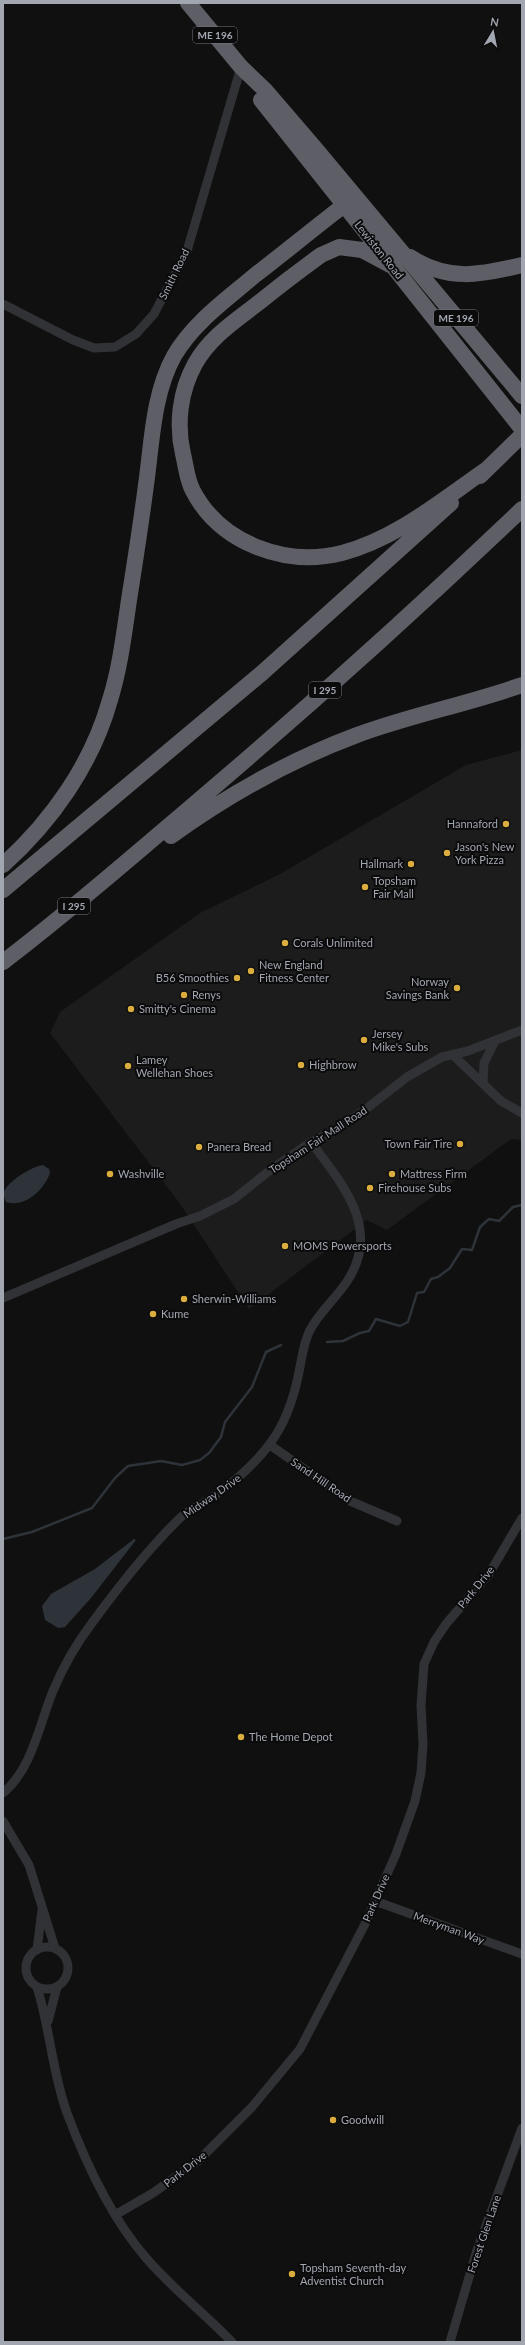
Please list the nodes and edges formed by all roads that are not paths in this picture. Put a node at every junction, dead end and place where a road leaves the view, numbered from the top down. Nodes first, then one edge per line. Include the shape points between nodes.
1 (188, 3) edge
2 (241, 67) junction
3 (343, 206) junction
4 (363, 208) junction
5 (400, 250) junction
6 (390, 265) junction
7 (522, 265) edge
8 (3, 304) edge
9 (522, 396) edge
10 (522, 429) edge
11 (522, 435) edge
12 (486, 469) junction
13 (522, 509) edge
14 (522, 685) edge
15 (3, 865) edge
16 (124, 866) junction
17 (3, 890) edge
18 (3, 962) edge
19 (522, 1030) edge
20 (495, 1041) junction
21 (453, 1055) junction
22 (483, 1084) junction
23 (522, 1113) edge
24 (311, 1142) junction
25 (3, 1298) edge
26 (270, 1445) junction
27 (522, 1518) edge
28 (396, 1521) dead end
29 (3, 1793) edge
30 (3, 1821) edge
31 (376, 1901) junction
32 (43, 1904) junction
33 (55, 1948) junction
34 (37, 1950) junction
35 (522, 1954) edge
36 (37, 1987) junction
37 (57, 1987) junction
38 (48, 2024) junction
39 (522, 2128) edge
40 (115, 2215) junction
41 (232, 2342) edge
42 (450, 2342) edge

1 - 2 highway, Lewiston Road / ME 196
2 - 3 highway, Lewiston Road / ME 196 via 257,95
2 - 4 highway, Lewiston Road / ME 196 via 265,90
2 - 8 street, Smith Road via 187,251 154,314 136,334 115,347 94,348
3 - 4 highway
3 - 6 highway, Lewiston Road / ME 196
3 - 15 highway via 226,299 190,333 173,358 157,406 124,633 117,674 106,714 87,757 61,801 32,837
4 - 5 highway, Lewiston Road / ME 196
5 - 7 highway via 426,267 459,275
5 - 9 highway, Lewiston Road / ME 196
6 - 10 highway, Lewiston Road / ME 196
6 - 12 highway via 362,250 338,247 321,254 210,342 195,363 186,382 179,422 180,443 192,490 201,505 227,531 257,548 287,557 317,557 343,553 398,529
11 - 12 highway
12 - 17 highway via 262,673
13 - 16 highway, I 295 via 402,621
14 - 16 highway via 383,726 300,760 227,798 151,852
16 - 18 highway, I 295
19 - 20 street, Topsham Fair Mall Road
20 - 21 street, Topsham Fair Mall Road
20 - 22 street via 484,1062
21 - 22 street
21 - 24 street, Topsham Fair Mall Road via 442,1057 407,1077 334,1131
22 - 23 street via 501,1101
24 - 25 street, Topsham Fair Mall Road via 234,1199 200,1216
24 - 26 street, Midway Drive via 349,1194 357,1212 360,1247 346,1283 309,1330 292,1400
26 - 28 street, Sand Hill Road via 350,1501
26 - 29 street, Midway Drive via 232,1484 182,1516 142,1560 92,1623 75,1647 53,1691 24,1766
27 - 31 street, Park Drive via 489,1574 434,1642 424,1664 421,1705 423,1744 418,1787 396,1854
30 - 32 street via 29,1865
31 - 35 street, Merryman Way
31 - 40 street, Park Drive via 300,2049 252,2107 198,2161 153,2193
32 - 33 street
32 - 34 street
33 - 34 street
33 - 37 street via 64,1955 68,1964 67,1975
34 - 36 street via 29,1958 26,1968 28,1977
36 - 37 street
36 - 38 street
37 - 38 street
38 - 40 street via 58,2082 67,2113 100,2189
39 - 42 street, Forest Glen Lane via 477,2250
40 - 41 street via 146,2259

